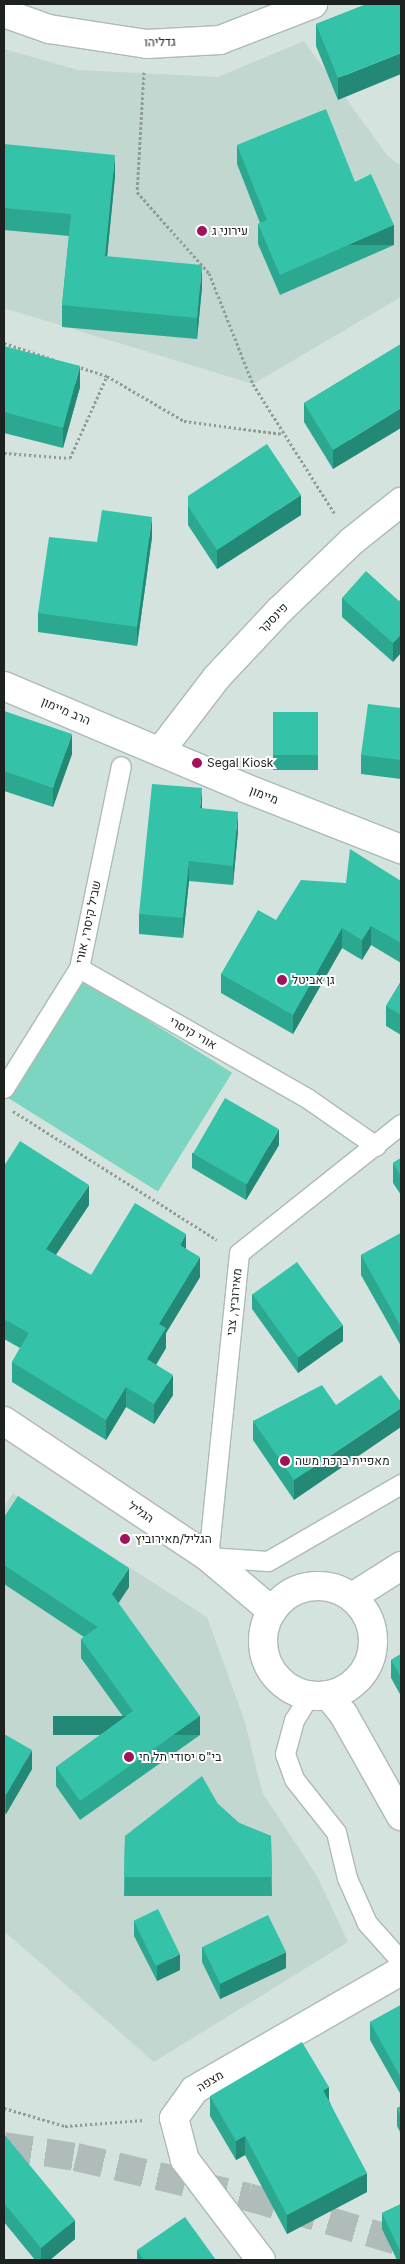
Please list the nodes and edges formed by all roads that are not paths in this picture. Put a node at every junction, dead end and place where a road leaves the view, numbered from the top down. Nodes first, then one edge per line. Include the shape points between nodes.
1 (313, 4) edge
2 (4, 12) edge
3 (401, 502) edge
4 (4, 686) edge
5 (129, 737) joint
6 (161, 750) junction
7 (120, 766) dead end
8 (401, 849) edge
9 (79, 968) junction
10 (4, 1088) edge
11 (401, 1124) edge
12 (376, 1146) junction
13 (4, 1421) edge
14 (401, 1484) edge
15 (208, 1557) junction
16 (401, 1566) edge
17 (352, 1597) junction
18 (272, 1611) junction
19 (319, 1696) junction
20 (401, 1816) edge
21 (401, 1961) edge
22 (401, 1971) edge
23 (261, 2260) edge

1 - 2 street, גדליהו via 220,40 147,44 49,29
3 - 6 street, פינסקר via 352,541 280,610 217,677
4 - 5 street, הרב מיימון
5 - 6 street, מיימון
6 - 8 street, מיימון via 245,788
7 - 9 lane, שביל קיסרי, אורי
9 - 10 lane, שביל קיסרי, אורי
9 - 12 lane, אורי קיסרי via 307,1098
11 - 12 lane, מאירוביץ, צבי
12 - 15 lane, מאירוביץ, צבי via 239,1253
13 - 15 street, הגליל
14 - 15 lane via 268,1561
15 - 18 street, הגליל
16 - 17 street
17 - 18 street via 327,1587 300,1589 284,1597
17 - 19 street via 365,1611 372,1627 374,1646 369,1663 352,1684
18 - 19 street via 264,1628 267,1664 277,1679 292,1690
19 - 20 street via 344,1715
19 - 21 lane via 294,1720 285,1754 294,1779 336,1832 347,1878 367,1923
22 - 23 street, מצפה via 194,2090 174,2118 186,2160

